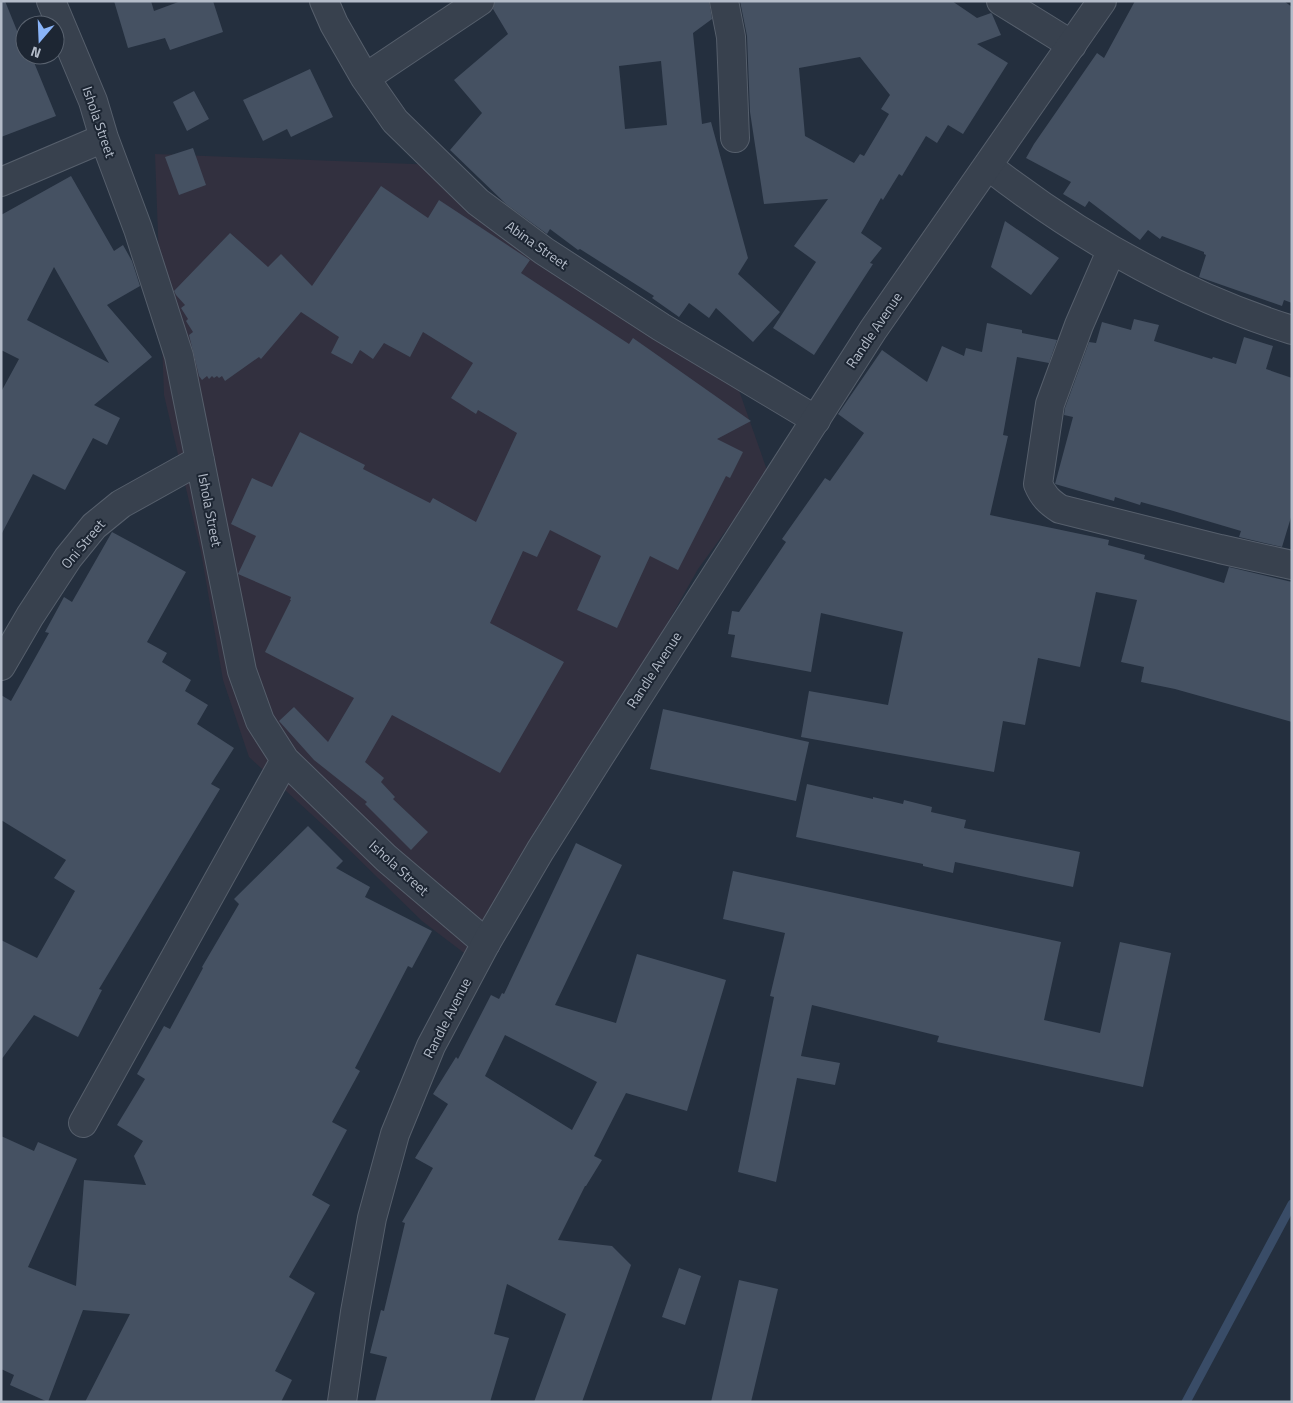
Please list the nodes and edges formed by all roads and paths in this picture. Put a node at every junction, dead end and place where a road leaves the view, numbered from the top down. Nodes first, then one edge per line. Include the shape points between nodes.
1 (51, 1) edge
2 (324, 1) edge
3 (480, 1) edge
4 (724, 1) edge
5 (1001, 1) edge
6 (1102, 1) edge
7 (1072, 45) junction
8 (365, 78) junction
9 (104, 138) junction
10 (735, 138) dead end
11 (988, 166) junction
12 (1, 182) edge
13 (1111, 251) junction
14 (1292, 330) edge
15 (816, 420) junction
16 (200, 460) junction
17 (1292, 565) edge
18 (1, 666) edge
19 (285, 760) junction
20 (486, 943) junction
21 (83, 1123) dead end
22 (342, 1402) edge

1 - 9 street, Ishola Street via 93,101
2 - 8 street, Abina Street
3 - 8 street
4 - 10 street via 730,37
5 - 7 street
6 - 7 street, Randle Avenue
7 - 11 street, Randle Avenue
8 - 15 street, Abina Street via 395,121 478,202 661,327
9 - 12 street
9 - 16 street, Ishola Street via 138,229 179,356
11 - 13 street
11 - 15 street, Randle Avenue via 873,330
13 - 14 street via 1148,272 1256,319
13 - 17 street via 1079,324 1050,404 1038,484 1041,492 1060,509
15 - 20 street, Randle Avenue via 592,767
16 - 18 street, Oni Street via 121,504 94,526 68,558
16 - 19 street, Ishola Street via 242,671 260,721
19 - 20 street, Ishola Street via 386,858
19 - 21 street
20 - 22 street, Randle Avenue via 431,1046 395,1134 372,1218

